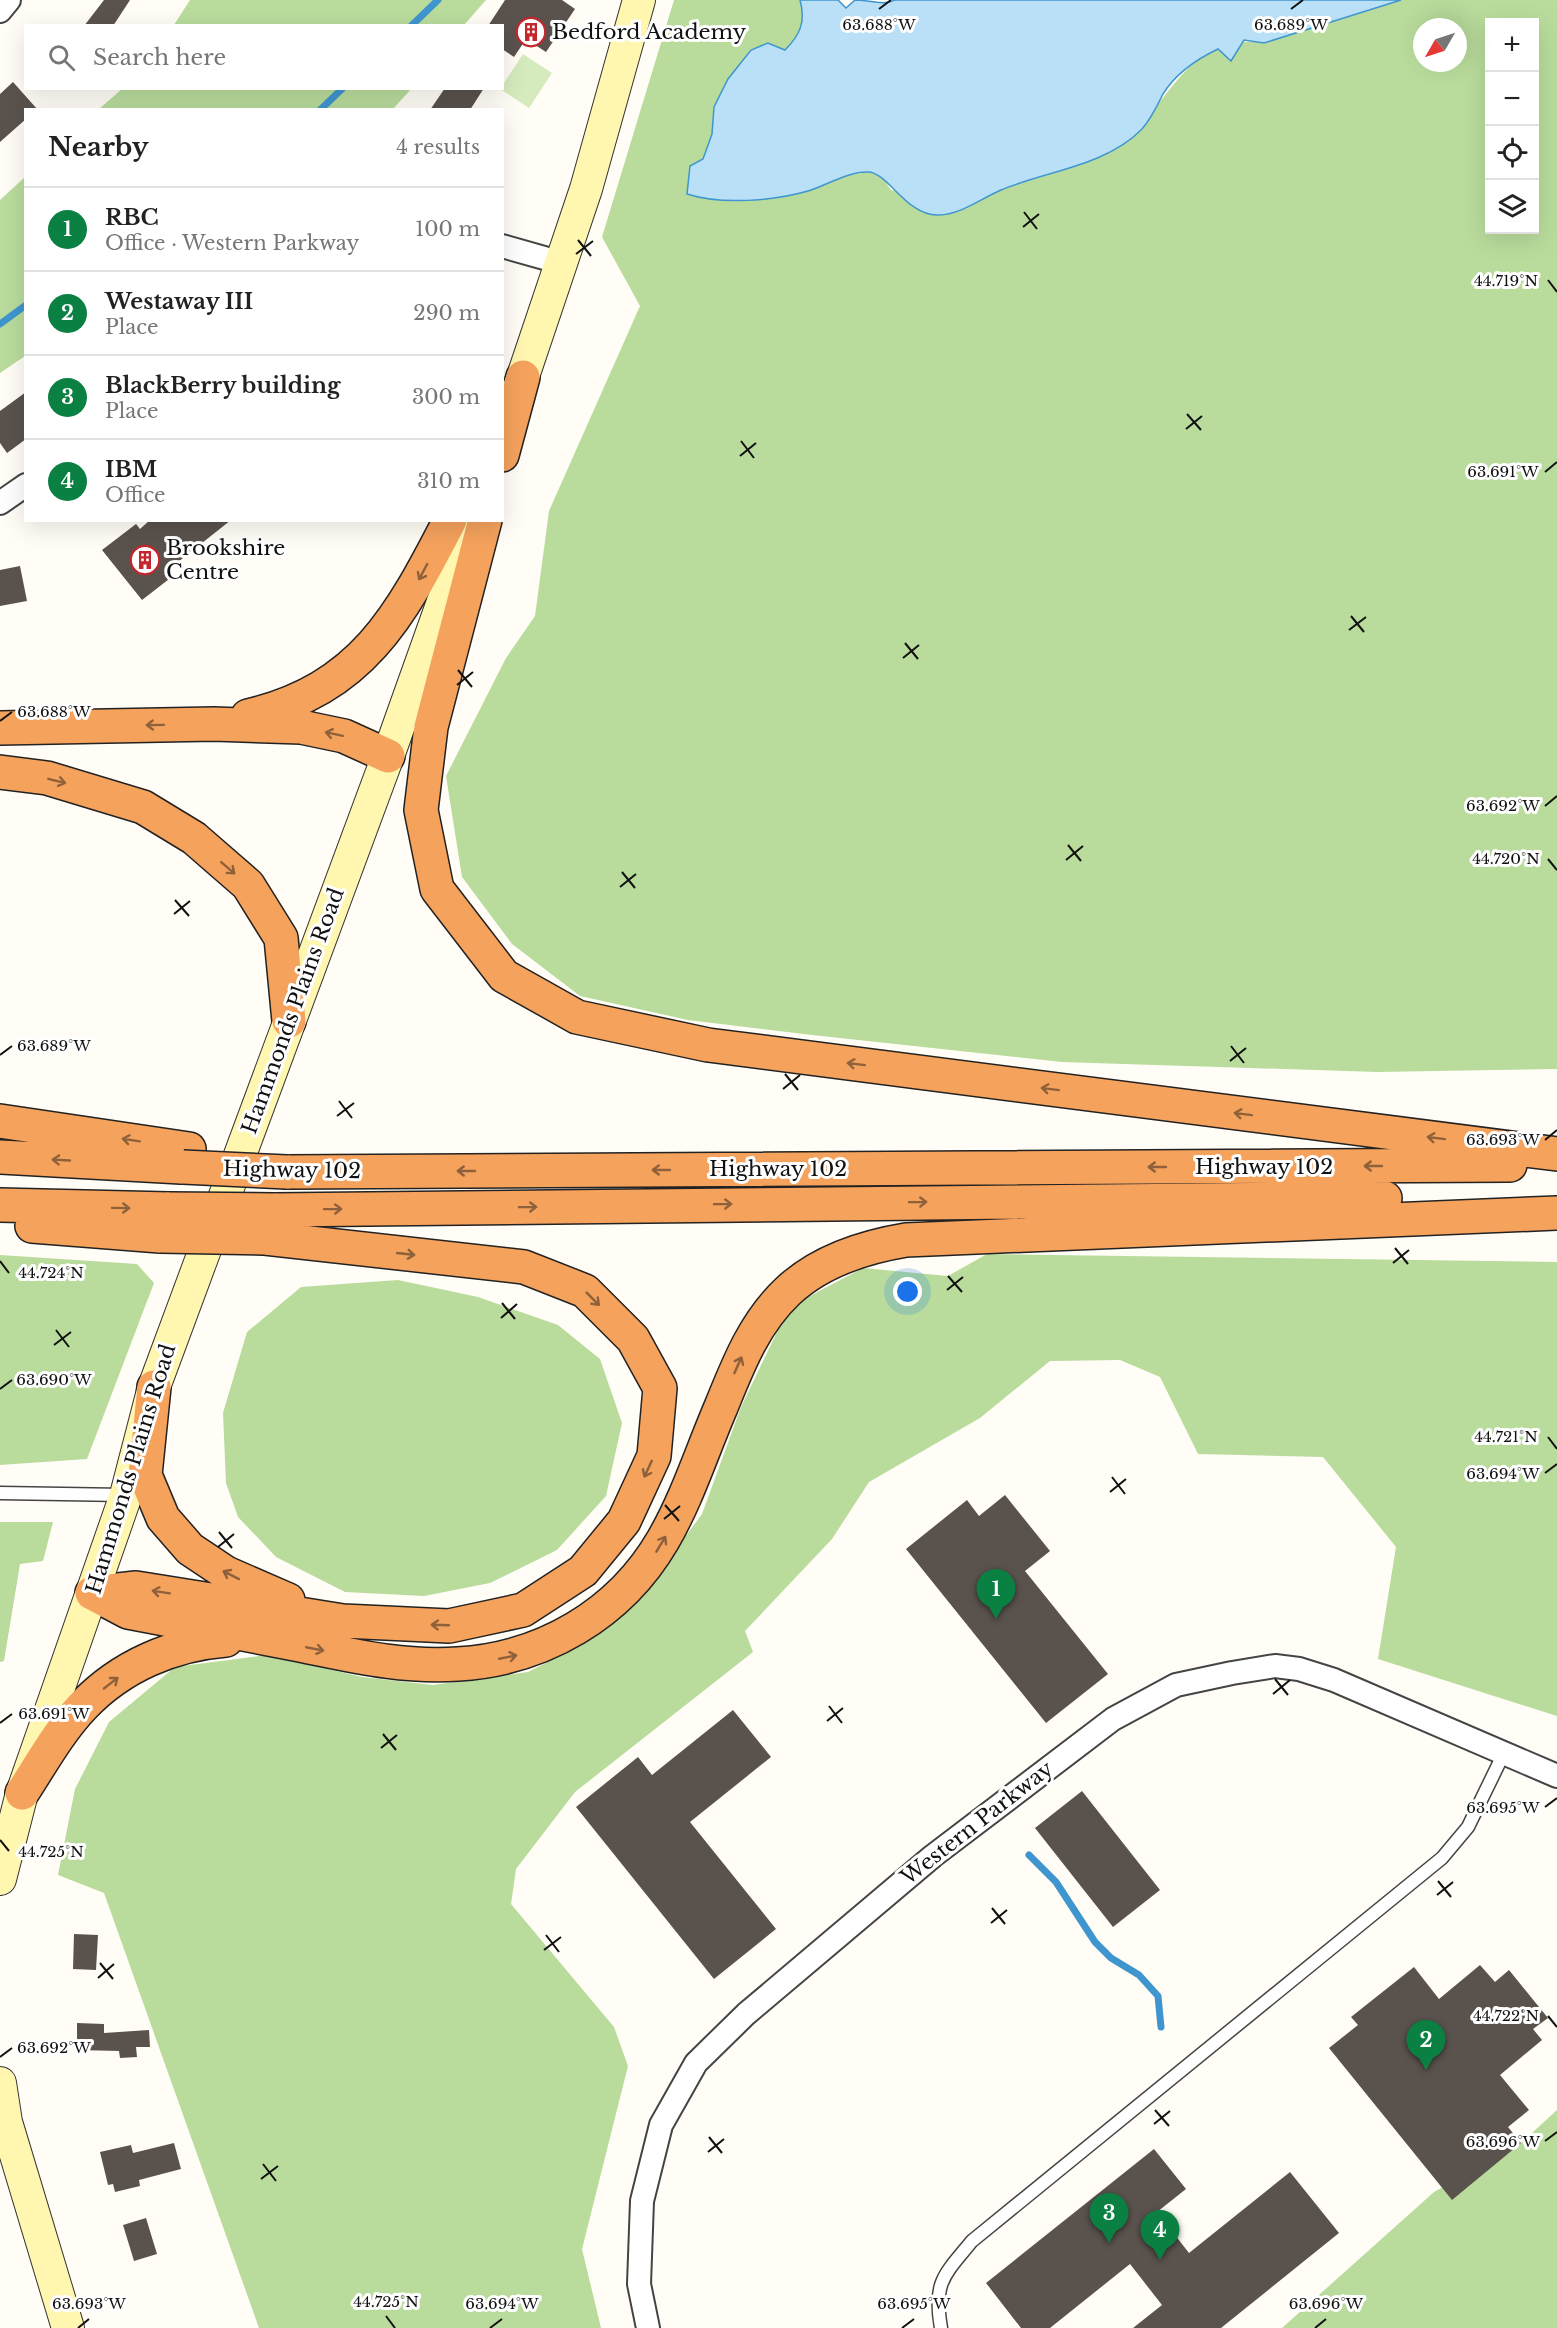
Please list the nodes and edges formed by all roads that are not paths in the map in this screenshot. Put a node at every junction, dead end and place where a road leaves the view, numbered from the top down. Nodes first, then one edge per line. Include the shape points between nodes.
1 (9, 0) edge
2 (639, 0) edge
3 (0, 11) edge
4 (504, 247) edge
5 (562, 263) junction
6 (514, 398) edge
7 (504, 428) edge
8 (504, 446) edge
9 (24, 486) edge
10 (0, 502) edge
11 (449, 522) edge
12 (471, 522) edge
13 (484, 522) edge
14 (214, 724) junction
15 (0, 728) edge
16 (388, 756) junction
17 (0, 772) edge
18 (289, 1021) junction
19 (0, 1120) edge
20 (1557, 1154) edge
21 (0, 1156) edge
22 (186, 1158) junction
23 (1557, 1165) edge
24 (1557, 1198) edge
25 (0, 1205) edge
26 (1557, 1213) edge
27 (164, 1222) junction
28 (0, 1224) edge
29 (270, 1224) junction
30 (154, 1387) junction
31 (0, 1493) edge
32 (126, 1495) junction
33 (92, 1593) junction
34 (343, 1621) junction
35 (258, 1637) junction
36 (1503, 1755) junction
37 (1557, 1776) edge
38 (22, 1793) junction
39 (0, 1879) edge
40 (0, 2083) edge
41 (68, 2328) edge
42 (648, 2328) edge
43 (941, 2328) edge

1 - 3 street
2 - 5 main road
4 - 5 street
5 - 6 main road
6 - 7 main road
6 - 8 highway
9 - 10 street
11 -> 14 highway via 414,590 377,643 330,682 281,708
12 - 16 main road, Hammonds Plains Road
20 -> 13 highway via 708,1045 577,1017 504,976 437,889 421,810 431,728
14 -> 15 highway
16 -> 14 highway via 345,736 301,727
16 - 18 main road, Hammonds Plains Road
17 -> 18 highway via 47,778 143,807 194,838 248,885 281,938
18 - 30 main road, Hammonds Plains Road
22 -> 19 highway
22 -> 21 highway, Highway 102
23 -> 22 highway, Highway 102, bridge via 433,1171
29 -> 24 highway, Highway 102 via 1253,1198
25 -> 27 highway, Highway 102
35 -> 26 highway via 391,1663 461,1664 525,1653 582,1625 624,1592 663,1540 756,1330 778,1301 802,1280 860,1251 918,1239
27 - 28 highway
27 - 29 highway, Highway 102, bridge
29 -> 34 highway via 524,1267 585,1291 633,1339 660,1388 654,1456 624,1521 584,1571 524,1610 513,1613 449,1626
30 - 32 main road, Hammonds Plains Road
34 -> 30 highway via 226,1573 190,1549 163,1518 145,1475
31 - 32 lane
32 - 33 main road, Hammonds Plains Road
34 -> 33 highway via 136,1588
33 - 35 highway via 128,1612
33 - 38 main road, Hammonds Plains Road
38 -> 35 highway via 83,1706 116,1679 148,1659 192,1643
36 - 37 street, Western Parkway
36 - 42 street, Western Parkway via 1334,1680 1275,1666 1176,1685 1113,1719 933,1856 750,2011 696,2063 661,2125 642,2201 639,2283
36 - 43 lane via 1468,1827 1442,1858 972,2241 945,2273 936,2298
38 - 39 main road, Hammonds Plains Road
40 - 41 main road via 6,2122

